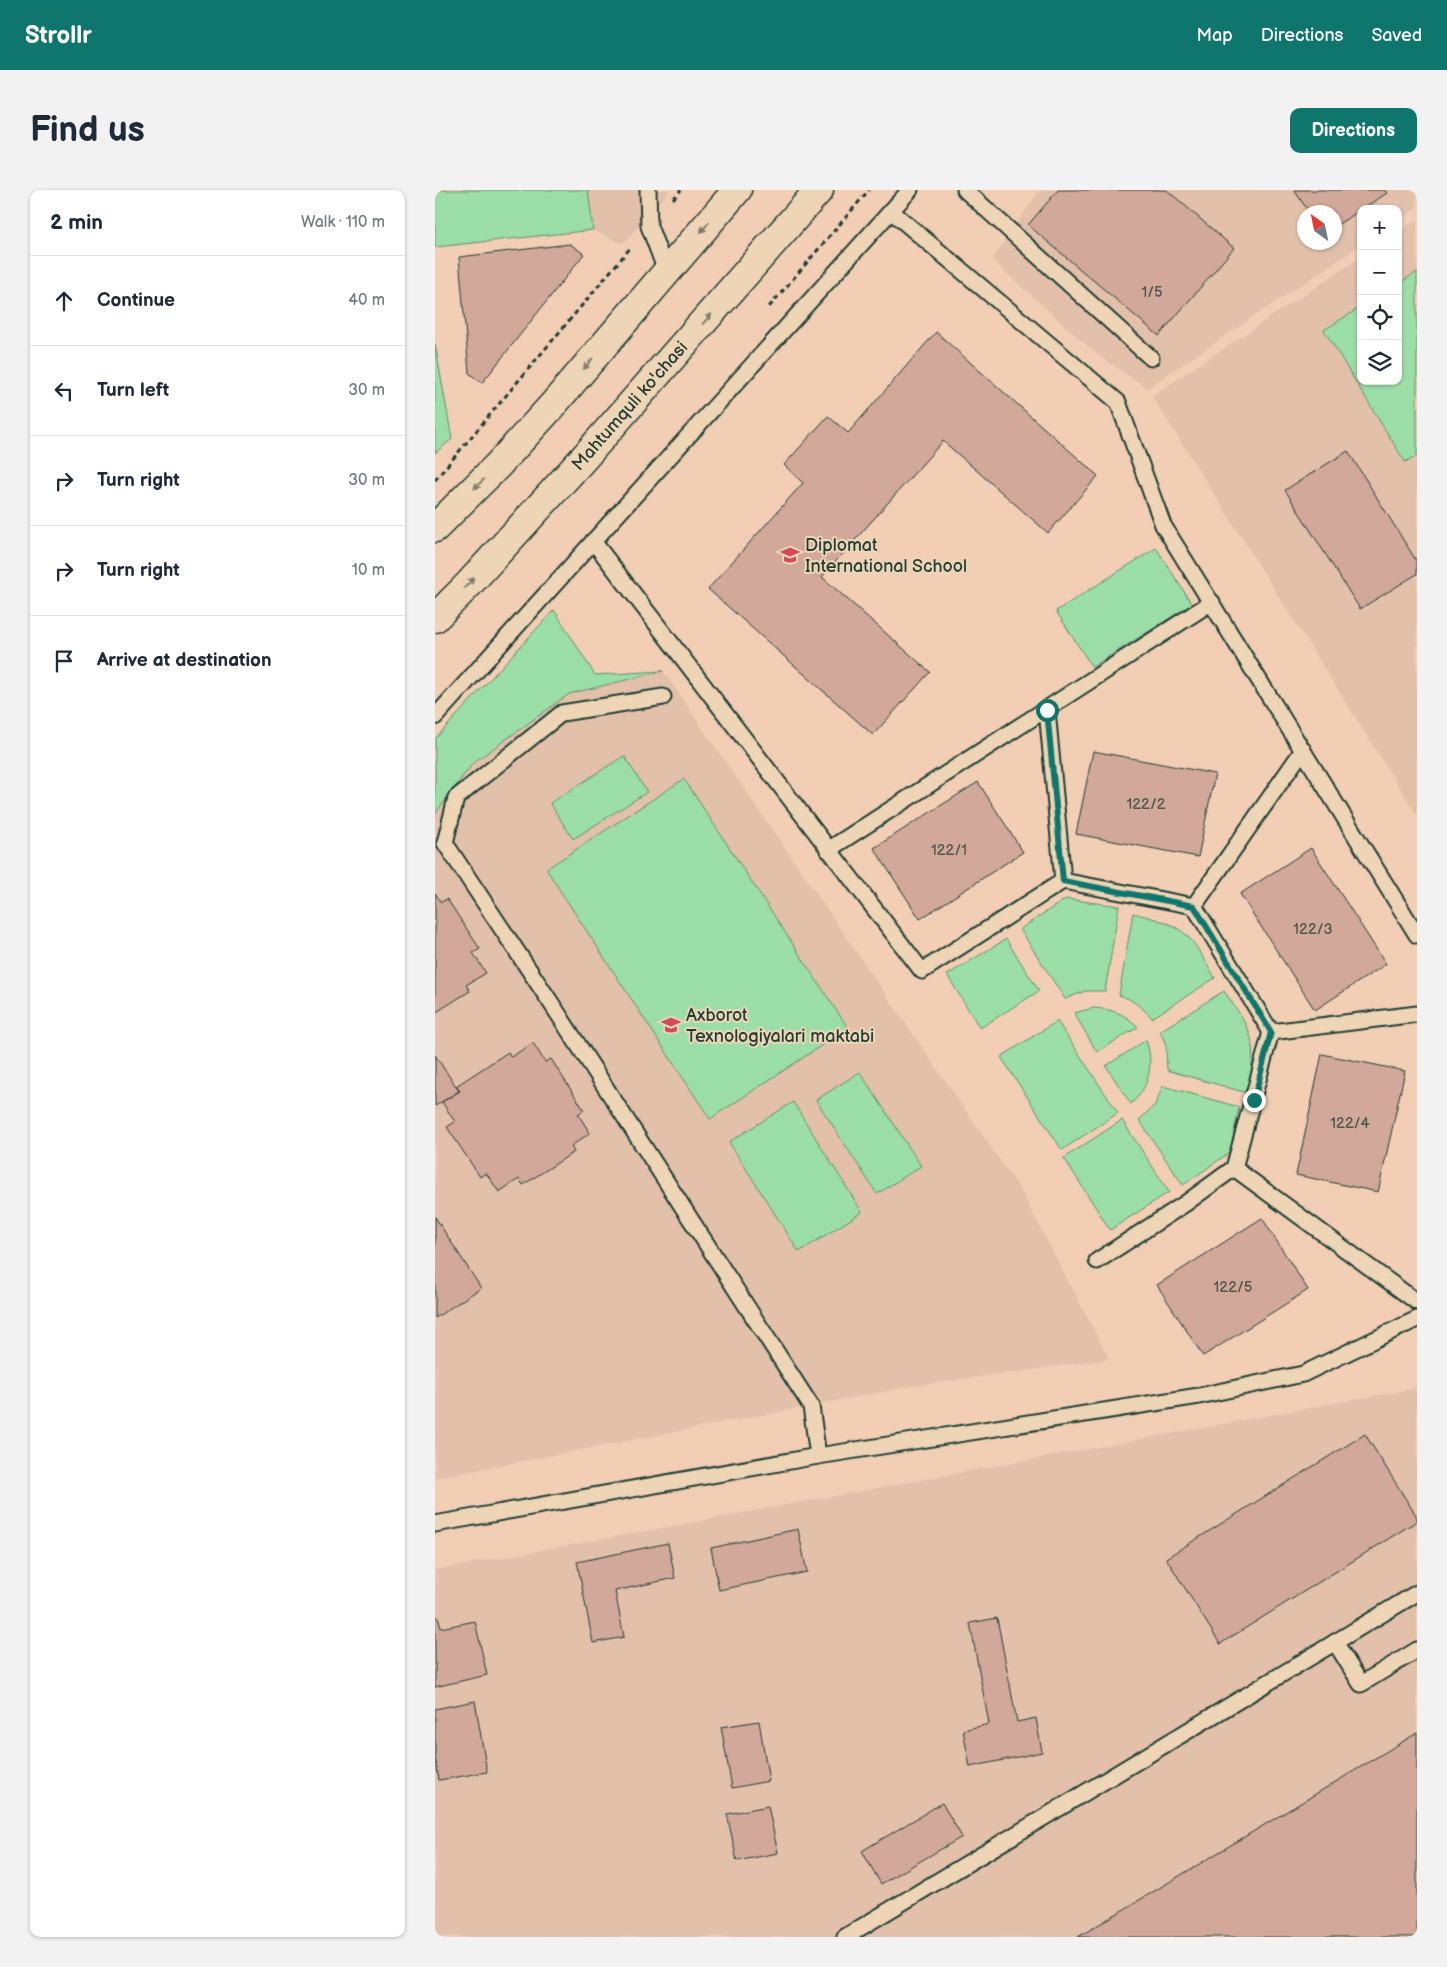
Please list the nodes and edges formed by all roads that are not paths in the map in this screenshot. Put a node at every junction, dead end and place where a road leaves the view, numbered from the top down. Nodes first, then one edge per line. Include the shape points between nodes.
1 (648, 190) edge
2 (737, 190) edge
3 (819, 190) edge
4 (910, 190) edge
5 (965, 190) edge
6 (891, 211) junction
7 (666, 271) junction
8 (1151, 358) dead end
9 (435, 528) edge
10 (593, 541) junction
11 (1212, 602) junction
12 (435, 618) edge
13 (663, 697) dead end
14 (1047, 710) junction
15 (435, 717) edge
16 (1303, 750) junction
17 (828, 850) junction
18 (1063, 881) junction
19 (1194, 906) junction
20 (1417, 934) edge
21 (1417, 1014) edge
22 (1271, 1032) junction
23 (1234, 1168) junction
24 (1097, 1261) dead end
25 (1417, 1302) edge
26 (1417, 1319) edge
27 (818, 1456) junction
28 (435, 1524) edge
29 (1417, 1593) edge
30 (1335, 1642) junction
31 (1417, 1650) edge
32 (845, 1937) edge

1 - 7 lane via 649,226
2 -> 7 main road
12 -> 3 main road, Mahtumquli ko'chasi via 575,467
4 - 6 lane
5 - 8 lane
6 - 10 lane
6 - 11 lane via 1118,402 1163,525
7 -> 9 main road via 551,407
10 - 15 lane
10 - 17 lane
11 - 14 lane
11 - 16 lane
13 - 27 lane via 562,713 456,798 445,844 811,1406
14 - 17 lane
14 - 18 lane
16 - 19 lane
16 - 20 lane
17 - 18 lane via 922,971
18 - 19 lane
19 - 22 lane
21 - 22 lane
22 - 23 lane
23 - 24 lane
23 - 25 lane
26 - 27 lane via 1303,1374 1199,1396
27 - 28 lane
29 - 30 lane
30 - 31 lane via 1361,1684
30 - 32 lane

